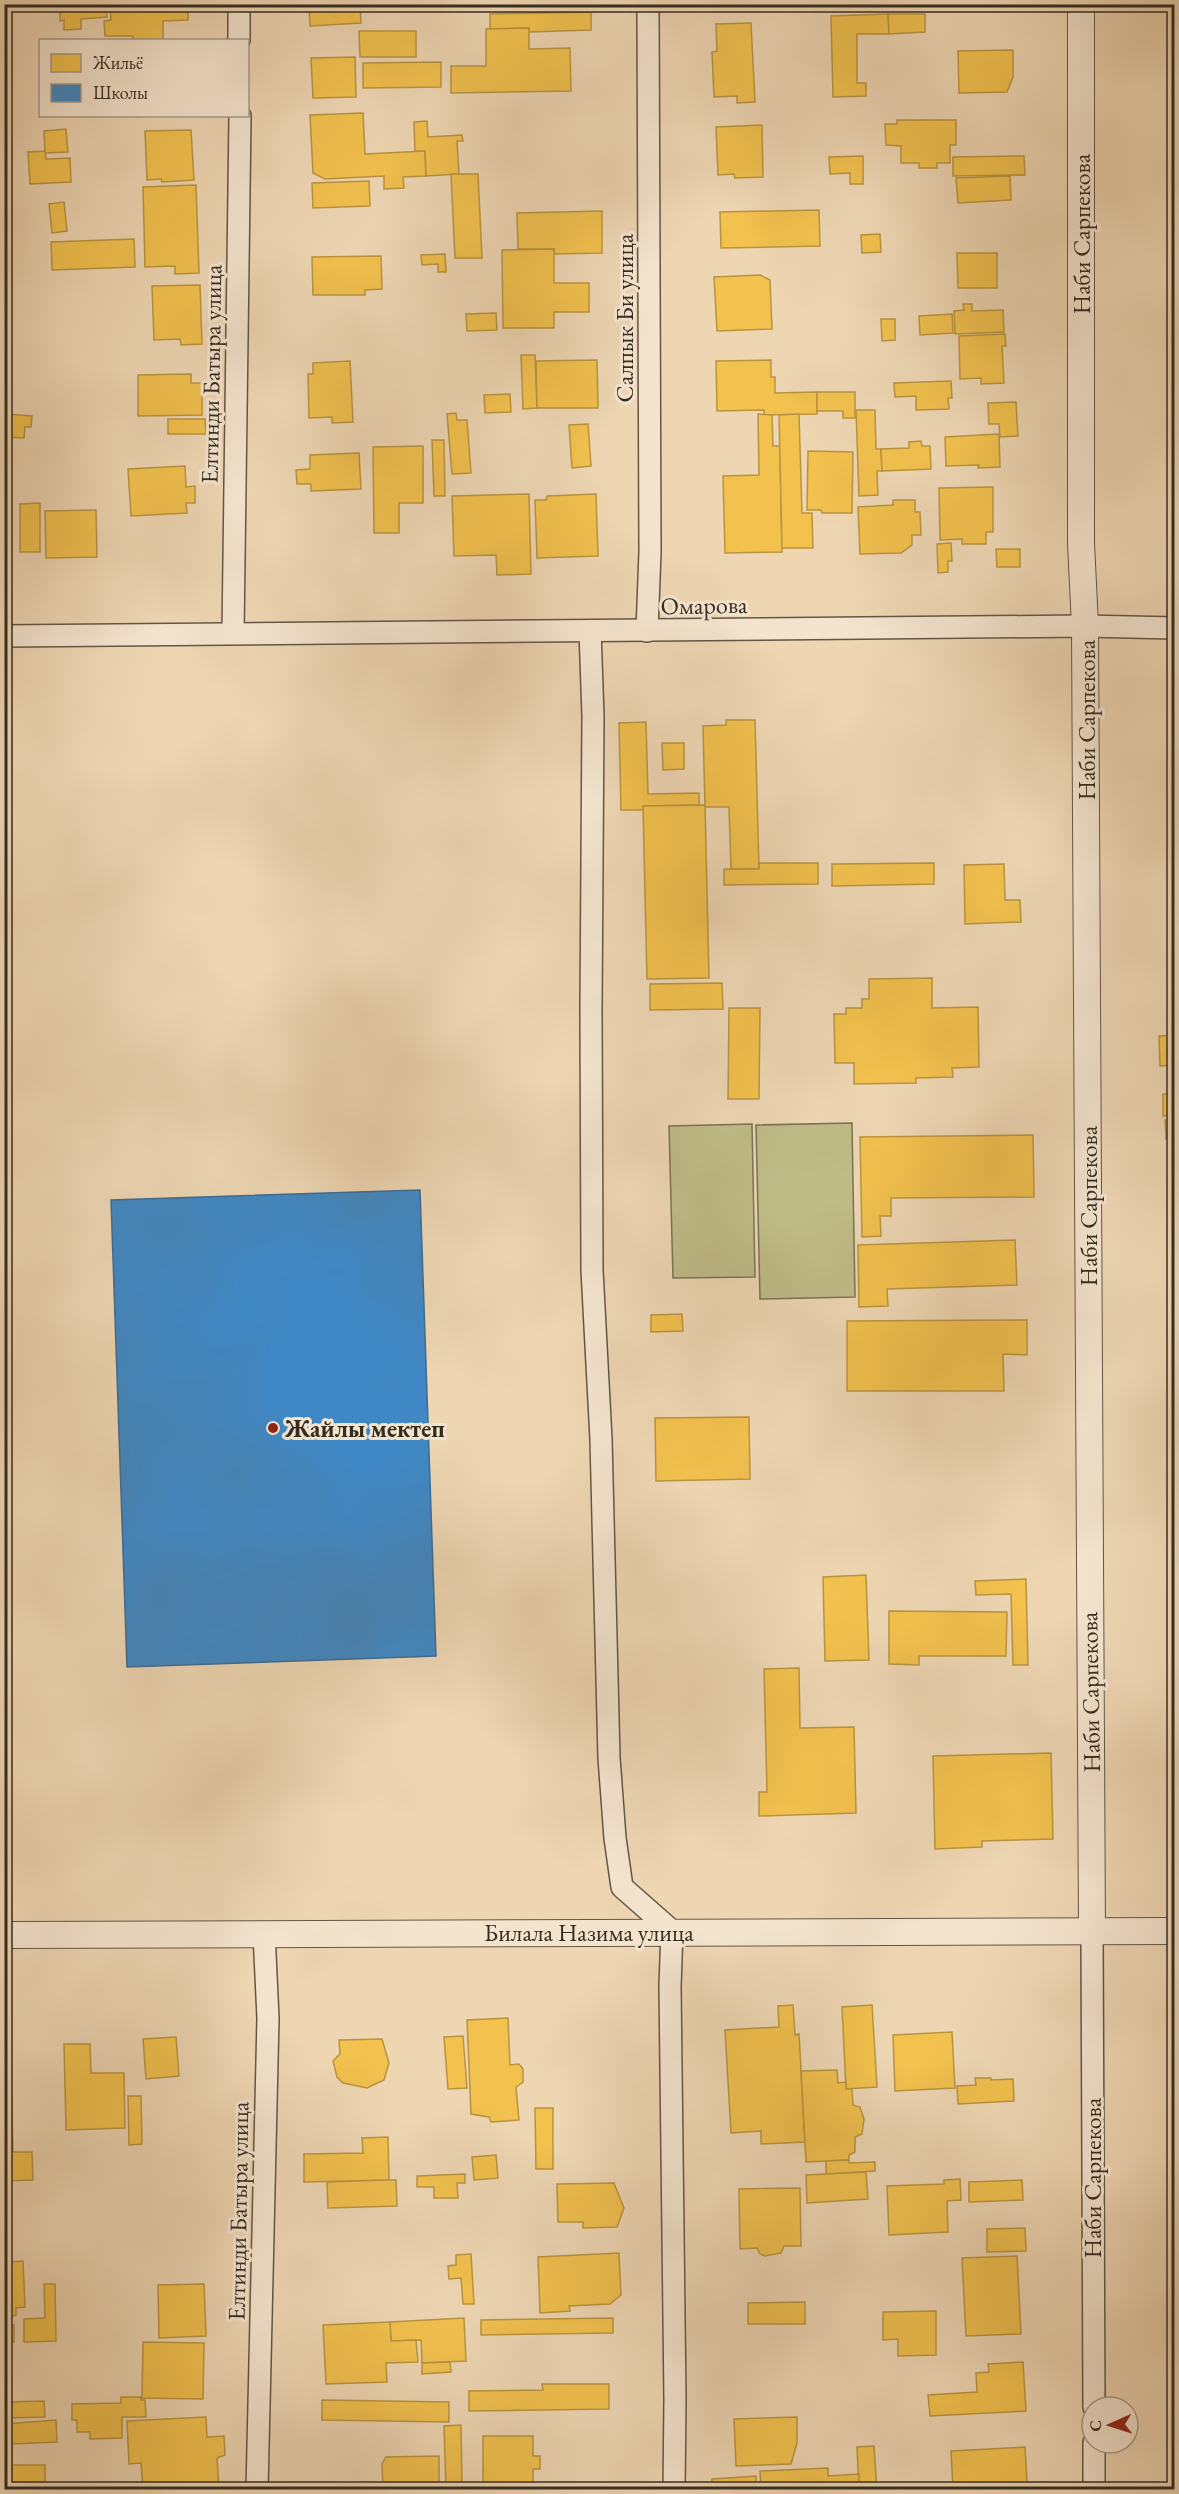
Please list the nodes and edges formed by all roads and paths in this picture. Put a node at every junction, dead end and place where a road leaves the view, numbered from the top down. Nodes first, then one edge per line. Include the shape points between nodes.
1 (239, 4) edge
2 (648, 4) edge
3 (1081, 4) edge
4 (239, 39) edge
5 (240, 117) edge
6 (1085, 626) junction
7 (1174, 628) edge
8 (590, 631) junction
9 (647, 631) junction
10 (233, 633) junction
11 (4, 636) edge
12 (672, 1931) junction
13 (1174, 1931) edge
14 (1092, 1932) junction
15 (264, 1933) junction
16 (4, 1935) edge
17 (1094, 2395) edge
18 (1094, 2455) edge
19 (257, 2490) edge
20 (674, 2490) edge
21 (1094, 2490) edge

1 - 4 street
2 - 9 street, Салпык Би улица
3 - 6 street, Наби Сарпекова via 1081,543
5 - 10 street, Елтинди Батыра улица
6 - 7 street, Омарова
6 - 9 street, Омарова
6 - 14 street, Наби Сарпекова
8 - 9 street, Омарова
8 - 10 street, Омарова
8 - 12 street via 592,1270 601,1439 609,1758 622,1887
10 - 11 street, Омарова
12 - 14 street, Билала Назима улица
12 - 15 street, Билала Назима улица
12 - 20 street
13 - 14 street, Билала Назима улица
14 - 17 street, Наби Сарпекова
15 - 16 street, Билала Назима улица
15 - 19 street, Елтинди Батыра улица via 268,2018
18 - 21 street

